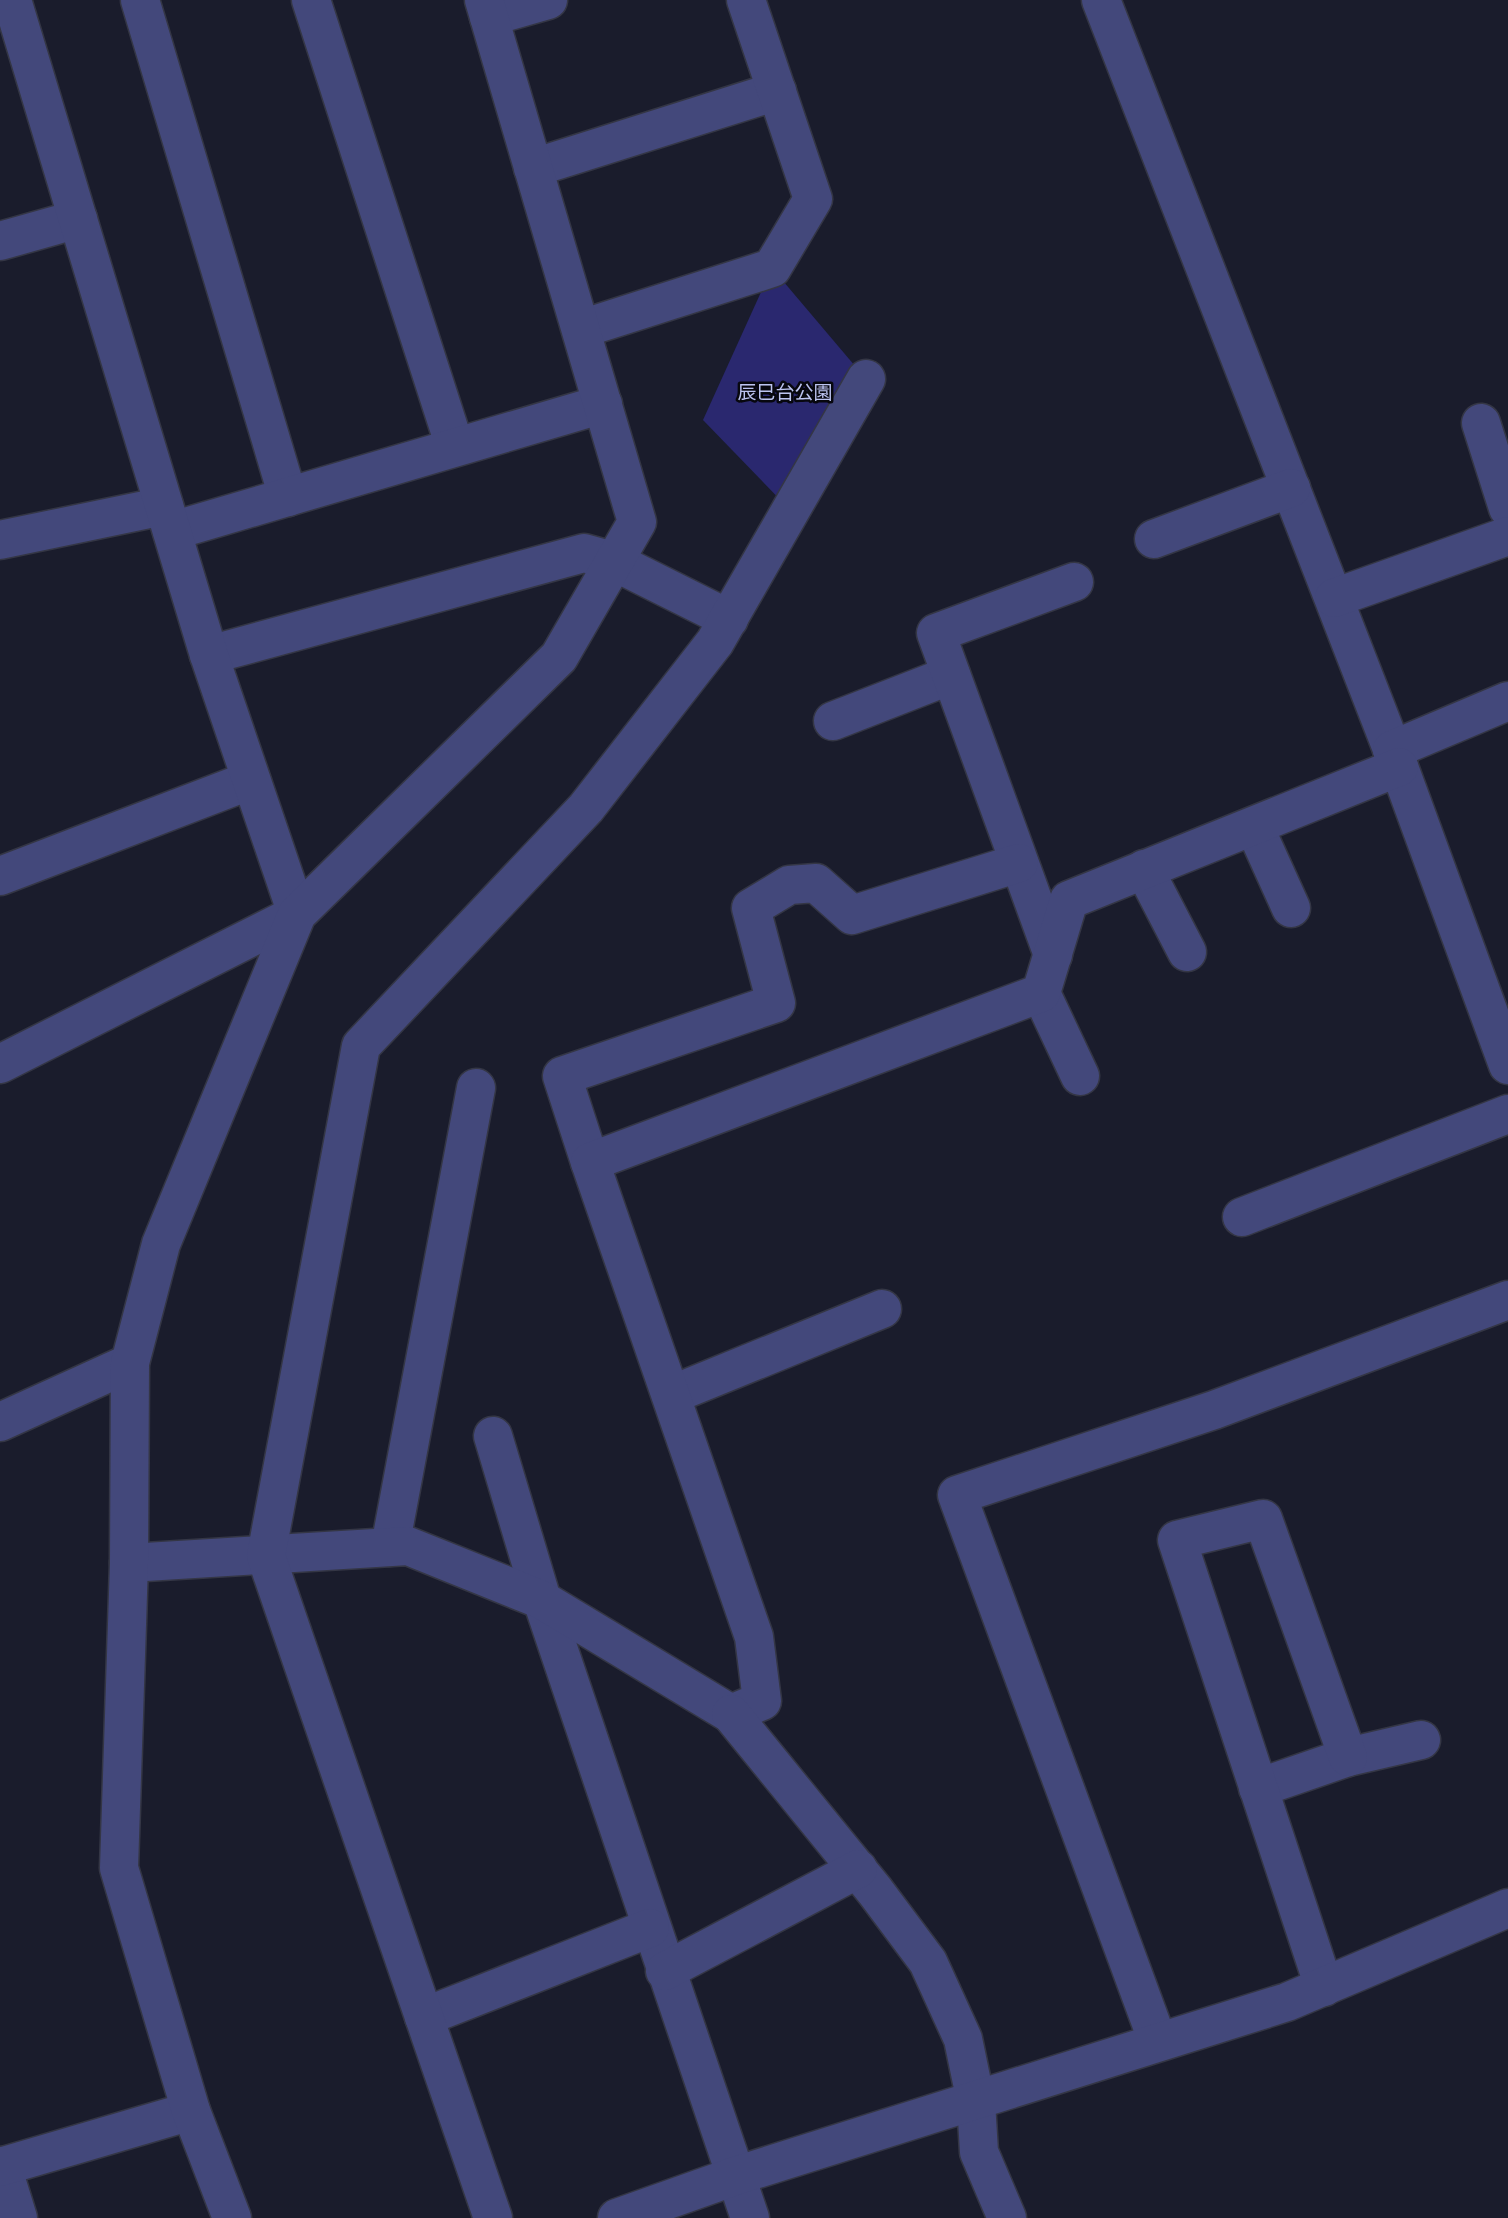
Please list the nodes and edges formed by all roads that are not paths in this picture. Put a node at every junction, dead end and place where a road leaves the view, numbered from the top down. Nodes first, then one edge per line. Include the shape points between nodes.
1 (12, 0) edge
2 (140, 0) edge
3 (311, 0) edge
4 (548, 0) edge
5 (746, 0) edge
6 (1101, 0) edge
7 (486, 8) edge
8 (777, 91) junction
9 (533, 168) junction
10 (78, 219) junction
11 (0, 241) edge
12 (581, 329) junction
13 (866, 379) dead end
14 (603, 404) junction
15 (1481, 422) dead end
16 (455, 447) junction
17 (1291, 488) junction
18 (288, 497) junction
19 (1508, 508) edge
20 (168, 518) junction
21 (1508, 536) edge
22 (0, 540) edge
23 (1154, 540) dead end
24 (613, 561) junction
25 (1074, 582) dead end
26 (1334, 598) junction
27 (729, 619) junction
28 (209, 655) junction
29 (951, 676) junction
30 (1508, 701) edge
31 (833, 721) dead end
32 (1396, 758) junction
33 (251, 780) junction
34 (1254, 826) junction
35 (1019, 863) junction
36 (1144, 870) junction
37 (0, 876) edge
38 (1291, 908) dead end
39 (297, 914) junction
40 (1187, 952) dead end
41 (1053, 955) junction
42 (1041, 993) junction
43 (0, 1064) edge
44 (1508, 1065) edge
45 (1080, 1076) dead end
46 (476, 1087) dead end
47 (1508, 1114) edge
48 (590, 1162) junction
49 (1242, 1217) dead end
50 (1508, 1300) edge
51 (882, 1309) dead end
52 (130, 1363) junction
53 (671, 1395) junction
54 (0, 1422) edge
55 (493, 1436) dead end
56 (390, 1547) junction
57 (266, 1556) junction
58 (129, 1563) junction
59 (542, 1600) junction
60 (731, 1714) junction
61 (1420, 1740) dead end
62 (1348, 1757) junction
63 (1258, 1787) junction
64 (858, 1869) junction
65 (1508, 1908) edge
66 (650, 1928) junction
67 (665, 1971) junction
68 (1324, 1987) junction
69 (424, 2017) junction
70 (1158, 2042) junction
71 (976, 2102) junction
72 (191, 2111) junction
73 (1, 2166) edge
74 (736, 2176) junction
75 (18, 2218) edge
76 (232, 2218) edge
77 (493, 2218) edge
78 (617, 2218) edge
79 (750, 2218) edge
80 (1007, 2218) edge

1 - 10 street
2 - 18 street
3 - 16 street
4 - 7 street
5 - 8 street
6 - 17 street
7 - 9 street
8 - 9 street
8 - 12 street via 813,199 772,268
9 - 12 street
10 - 11 street
10 - 20 street
12 - 14 street
13 - 27 street
14 - 16 street
14 - 24 street via 637,522
15 - 19 street
16 - 18 street
17 - 23 street
17 - 26 street
18 - 20 street
20 - 22 street
20 - 28 street
21 - 26 street
24 - 27 street
24 - 28 street via 584,553
24 - 39 street via 559,657
25 - 29 street via 936,633
26 - 32 street
27 - 57 street via 586,808 361,1046
28 - 33 street
29 - 31 street
29 - 35 street
30 - 32 street
32 - 34 street
32 - 44 street
33 - 37 street
33 - 39 street
34 - 36 street
34 - 38 street
35 - 41 street
35 - 48 street via 852,915 816,884 789,885 751,908 776,1003 562,1076
36 - 40 street
36 - 41 street via 1069,900
39 - 43 street
39 - 52 street via 161,1244
41 - 42 street
42 - 45 street
42 - 48 street
46 - 56 street
47 - 49 street
48 - 53 street
50 - 70 street via 1214,1410 957,1495
51 - 53 street
52 - 54 street
52 - 58 street
53 - 60 street via 754,1637 762,1701
55 - 59 street
56 - 57 street
56 - 59 street via 408,1546
57 - 58 street
57 - 69 street
58 - 72 street via 119,1868
59 - 60 street
59 - 66 street
60 - 64 street
61 - 62 street
62 - 63 street
62 - 63 street via 1263,1520 1177,1540
63 - 68 street
64 - 67 street
64 - 71 street via 928,1962 963,2039
65 - 68 street
66 - 67 street
66 - 69 street
67 - 74 street
68 - 70 street via 1287,2003
69 - 77 street
70 - 71 street
71 - 74 street
71 - 80 street via 979,2151
72 - 73 street
72 - 76 street
73 - 75 street
74 - 78 street
74 - 79 street

